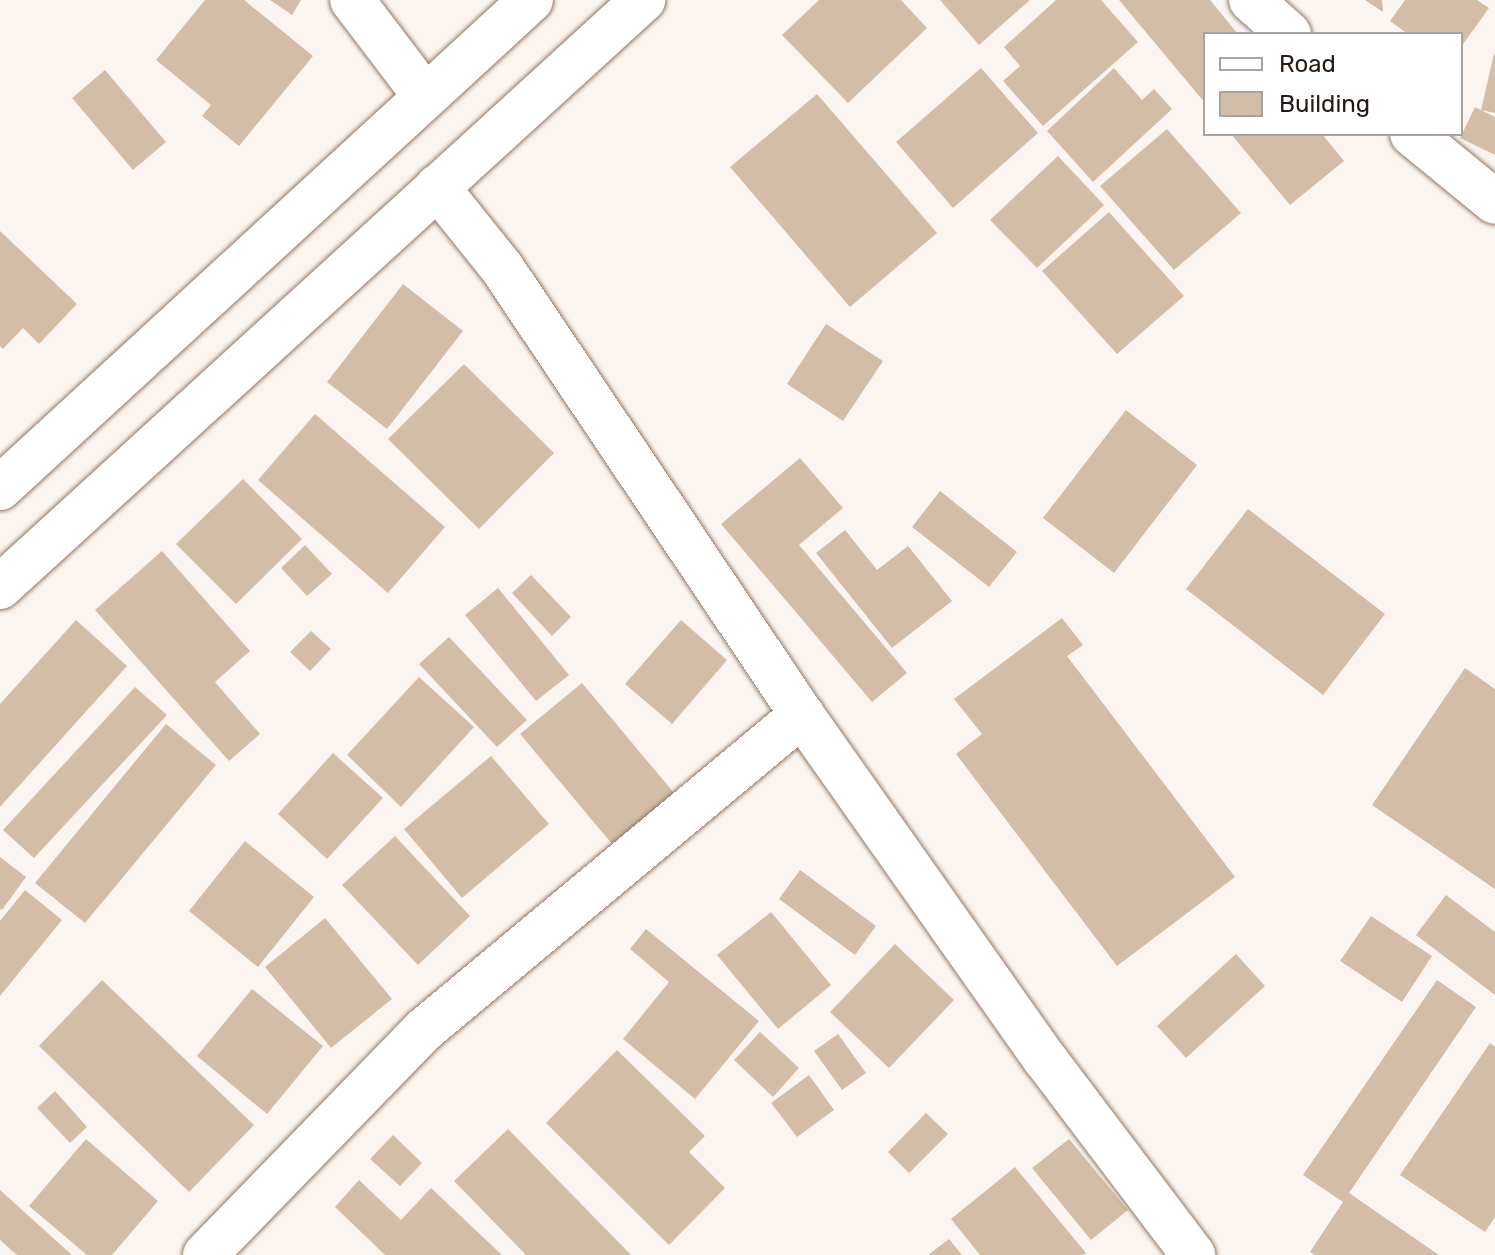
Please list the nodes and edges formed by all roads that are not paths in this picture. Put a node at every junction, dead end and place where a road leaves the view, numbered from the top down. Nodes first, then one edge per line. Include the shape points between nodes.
1 (352, 0) edge
2 (531, 0) edge
3 (643, 0) edge
4 (1251, 0) edge
5 (1287, 32) edge
6 (424, 95) junction
7 (1414, 136) edge
8 (437, 187) junction
9 (1495, 202) edge
10 (0, 488) edge
11 (1, 586) edge
12 (802, 715) junction
13 (1179, 1249) edge
14 (205, 1255) edge

1 - 6 street
2 - 6 street
3 - 8 street
4 - 5 street
6 - 10 street
7 - 9 street
8 - 11 street
8 - 12 street via 502,268
12 - 13 street
12 - 14 street via 425,1029

